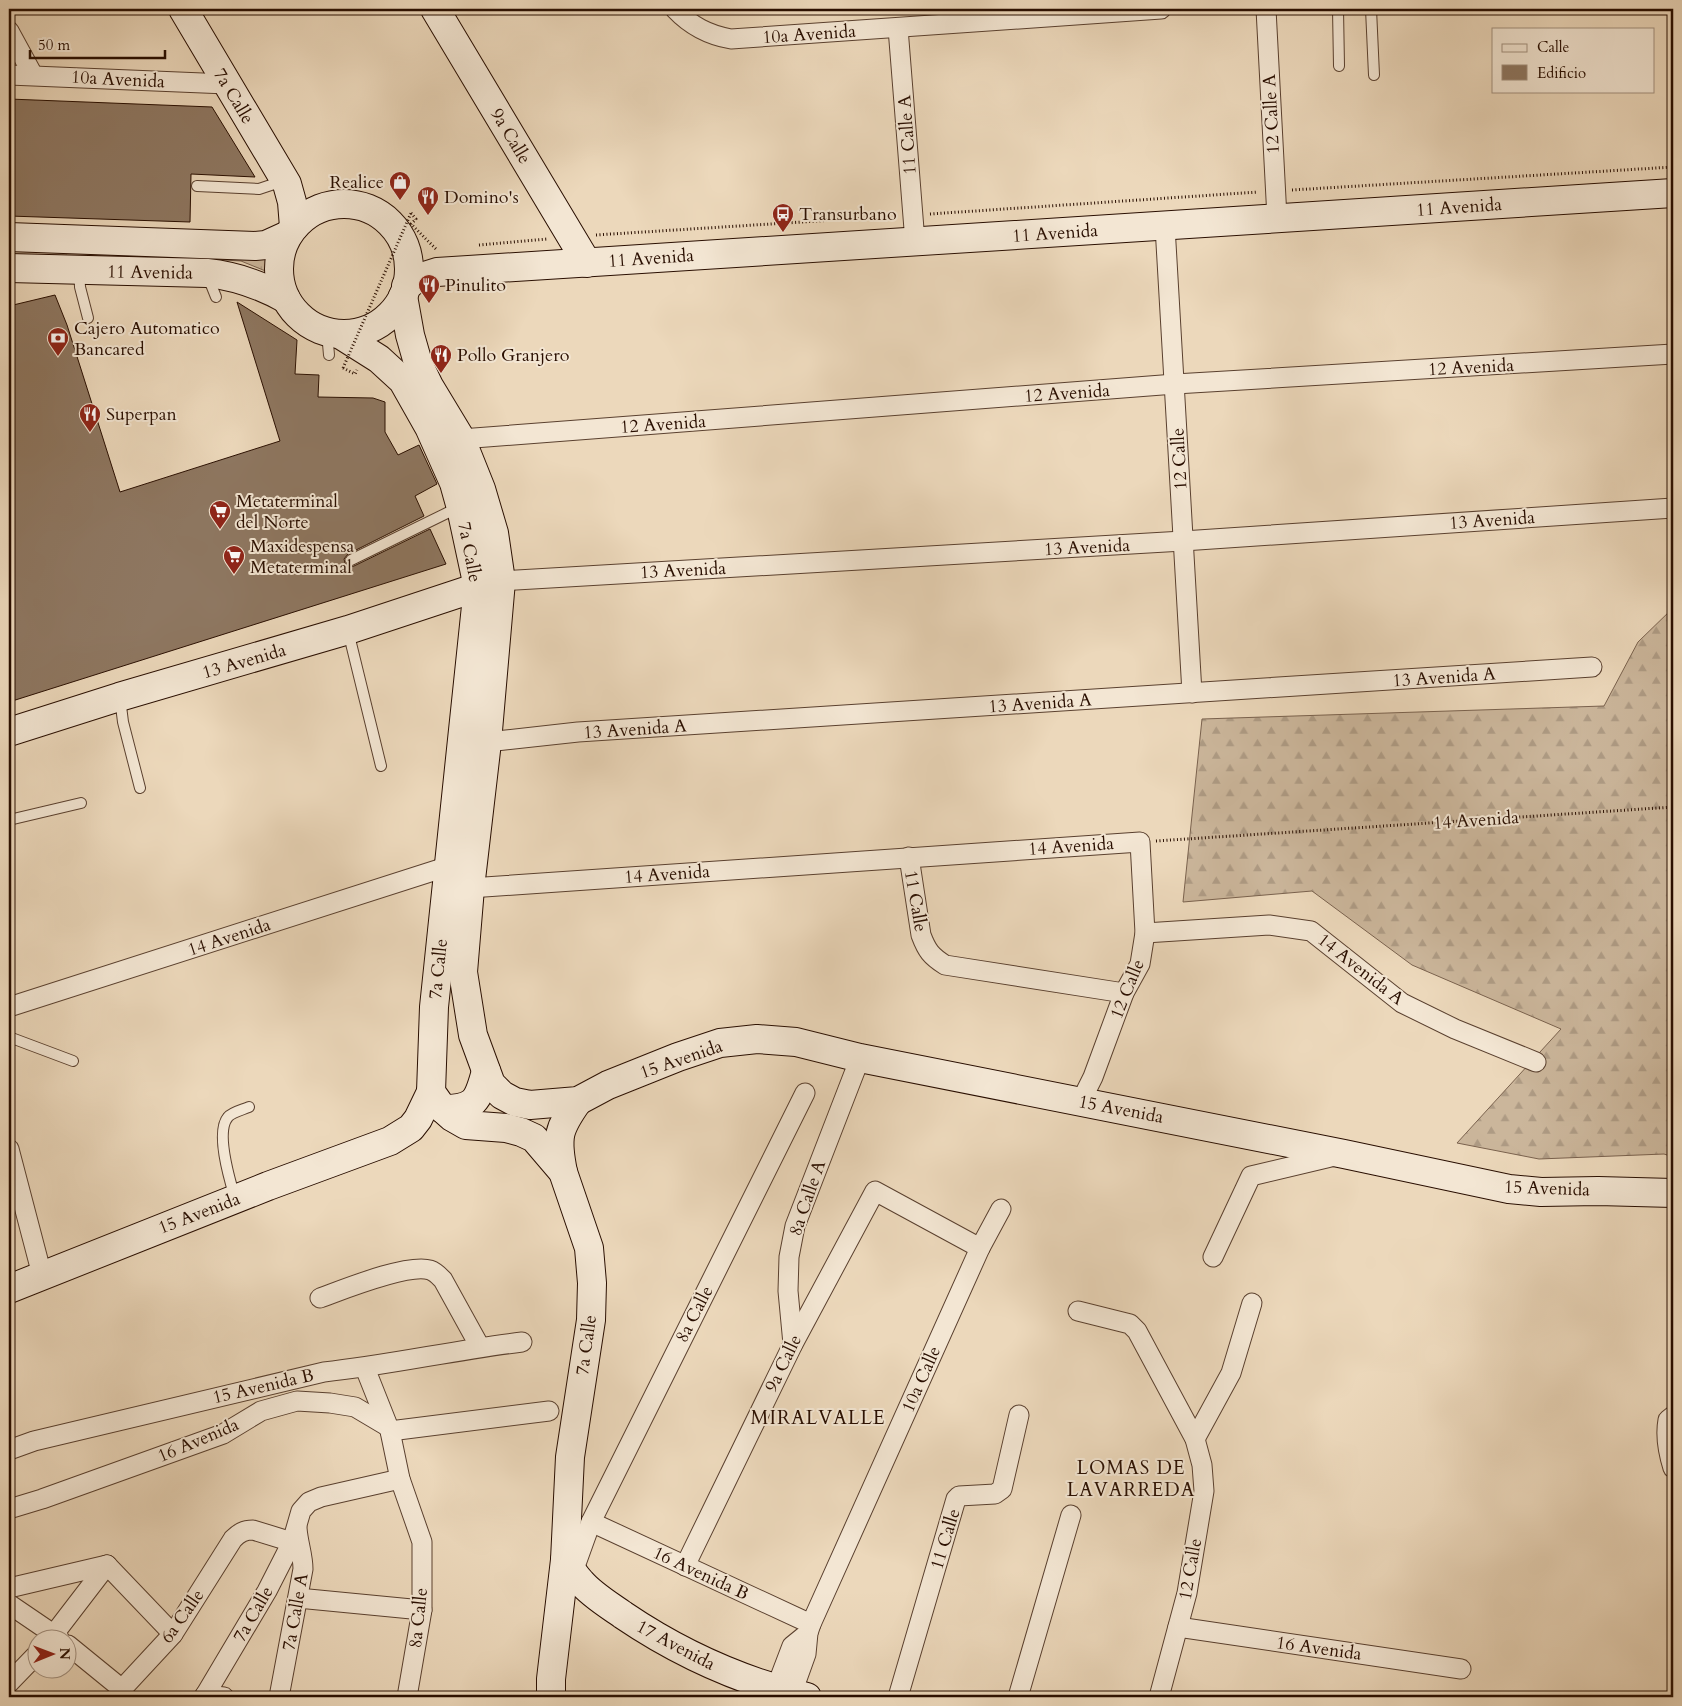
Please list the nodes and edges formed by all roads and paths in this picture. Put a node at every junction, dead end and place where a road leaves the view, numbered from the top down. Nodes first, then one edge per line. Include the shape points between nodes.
1 (183, 9) edge
2 (435, 9) edge
3 (674, 9) edge
4 (1161, 9) edge
5 (1266, 9) edge
6 (1338, 9) edge
7 (1371, 9) edge
8 (1034, 13) edge
9 (898, 28) junction
10 (9, 32) edge
11 (1339, 66) dead end
12 (9, 75) edge
13 (1374, 75) dead end
14 (33, 76) junction
15 (227, 84) junction
16 (1673, 167) edge
17 (285, 181) junction
18 (197, 186) dead end
19 (1276, 191) junction
20 (1673, 193) edge
21 (322, 208) junction
22 (913, 215) junction
23 (1277, 218) junction
24 (1165, 226) junction
25 (291, 231) junction
26 (596, 236) dead end
27 (9, 237) edge
28 (915, 242) junction
29 (587, 262) junction
30 (9, 268) edge
31 (79, 270) junction
32 (437, 272) junction
33 (406, 281) junction
34 (286, 299) junction
35 (88, 318) dead end
36 (332, 341) junction
37 (1673, 354) edge
38 (343, 368) dead end
39 (1175, 384) junction
40 (461, 439) junction
41 (462, 508) junction
42 (1673, 508) edge
43 (1183, 541) junction
44 (352, 560) dead end
45 (490, 584) junction
46 (348, 630) junction
47 (1592, 667) dead end
48 (1192, 693) junction
49 (119, 697) junction
50 (9, 732) edge
51 (487, 742) junction
52 (380, 766) dead end
53 (140, 788) dead end
54 (81, 803) dead end
55 (1673, 807) edge
56 (9, 820) edge
57 (1140, 842) junction
58 (909, 857) junction
59 (449, 866) junction
60 (470, 888) junction
61 (1145, 933) junction
62 (1124, 993) junction
63 (9, 1007) edge
64 (9, 1037) edge
65 (860, 1058) junction
66 (73, 1061) dead end
67 (1536, 1062) dead end
68 (486, 1071) junction
69 (805, 1094) dead end
70 (437, 1101) junction
71 (578, 1101) junction
72 (1081, 1101) junction
73 (249, 1107) dead end
74 (466, 1125) junction
75 (390, 1141) junction
76 (9, 1149) edge
77 (1344, 1154) junction
78 (563, 1172) junction
79 (1673, 1193) edge
80 (236, 1199) junction
81 (1001, 1209) dead end
82 (980, 1248) junction
83 (1213, 1257) dead end
84 (42, 1275) junction
85 (9, 1289) edge
86 (320, 1298) dead end
87 (1252, 1303) dead end
88 (1078, 1310) dead end
89 (522, 1342) dead end
90 (793, 1344) junction
91 (480, 1347) junction
92 (365, 1368) junction
93 (549, 1411) dead end
94 (1019, 1416) dead end
95 (1670, 1418) edge
96 (388, 1429) junction
97 (1195, 1439) junction
98 (9, 1450) edge
99 (1673, 1468) edge
100 (400, 1479) junction
101 (9, 1509) edge
102 (1071, 1515) dead end
103 (589, 1529) junction
104 (295, 1535) junction
105 (107, 1565) junction
106 (569, 1566) junction
107 (685, 1566) junction
108 (9, 1588) edge
109 (298, 1598) junction
110 (604, 1601) junction
111 (9, 1604) edge
112 (422, 1610) junction
113 (558, 1626) junction
114 (1178, 1627) junction
115 (43, 1628) edge
116 (65, 1628) edge
117 (810, 1628) junction
118 (173, 1634) junction
119 (78, 1657) edge
120 (28, 1663) edge
121 (1461, 1669) dead end
122 (9, 1683) edge
123 (119, 1693) edge
124 (792, 1693) edge
125 (204, 1696) edge
126 (224, 1697) edge
127 (279, 1697) edge
128 (407, 1697) edge
129 (551, 1697) edge
130 (898, 1697) edge
131 (1018, 1697) edge
132 (1159, 1697) edge

1 - 15 main road, 7a Calle
2 - 29 main road, 9a Calle
3 - 9 street, 10a Avenida via 698,28 731,39
4 - 8 street, 10a Avenida
5 - 19 street, 12 Calle A
6 - 11 lane
7 - 13 lane
8 - 9 street, 10a Avenida
9 - 22 street, 11 Calle A
10 - 14 street
12 - 14 street, 10a Avenida
14 - 15 street, 10a Avenida
15 - 17 main road, 7a Calle
16 - 19 path
17 - 18 lane via 259,189
17 - 21 main road, 7a Calle via 302,198
17 - 25 main road, 7a Calle via 292,202
19 - 22 path
19 - 23 street, 12 Calle A
20 - 23 main road, 11 Avenida
21 - 25 main road via 306,216
21 - 33 main road via 353,205 383,217 403,242
22 - 26 path
22 - 28 street, 11 Calle A
23 - 24 main road, 11 Avenida
24 - 28 main road, 11 Avenida
24 - 39 street, 12 Calle
25 - 27 main road, 11 Avenida via 266,245 255,246
25 - 34 main road via 280,256 279,278
28 - 29 main road, 11 Avenida
29 - 32 main road, 11 Avenida
30 - 31 main road, 11 Avenida
31 - 34 main road, 11 Avenida via 211,285 227,275
31 - 35 lane
32 - 33 main road, 11 Avenida
32 - 38 path, bridge via 437,248 411,224 416,219 411,213
33 - 36 main road via 393,313 378,325
33 - 40 main road, 7a Calle via 410,335 418,363
34 - 36 main road via 297,315
36 - 41 main road, 7a Calle via 381,365 403,381 429,427
37 - 39 street, 12 Avenida
39 - 40 street, 12 Avenida
39 - 43 street, 12 Calle
40 - 45 main road, 7a Calle via 488,511
41 - 44 lane
41 - 45 main road, 7a Calle
42 - 43 street, 13 Avenida
43 - 45 street, 13 Avenida
43 - 48 street, 12 Calle
45 - 46 main road, 13 Avenida
45 - 51 main road, 7a Calle
45 - 59 main road, 7a Calle
46 - 49 main road, 13 Avenida
46 - 52 lane
47 - 48 street, 13 Avenida A
48 - 51 street, 13 Avenida A via 578,732
49 - 50 main road, 13 Avenida
49 - 53 lane
51 - 60 main road, 7a Calle
54 - 56 lane
55 - 57 path, 14 Avenida
57 - 58 street, 14 Avenida
57 - 61 street, 12 Calle
58 - 60 street, 14 Avenida
58 - 62 street, 11 Calle via 921,935 931,956 945,965
59 - 63 street, 14 Avenida
59 - 70 main road, 7a Calle via 434,1007
60 - 68 main road, 7a Calle via 463,972 473,1035
61 - 62 street, 12 Calle via 1140,964
61 - 67 street, 14 Avenida A via 1269,925 1311,930 1402,1003
62 - 72 street, 12 Calle
64 - 66 lane
65 - 71 main road, 15 Avenida via 796,1042 757,1039 720,1043 616,1082
65 - 72 main road, 15 Avenida
65 - 90 street, 8a Calle A via 795,1226 788,1282
68 - 70 main road via 474,1102 462,1109
68 - 71 main road, 7a Calle via 491,1084 515,1102 530,1105
69 - 103 street, 8a Calle
70 - 74 main road, 7a Calle via 452,1117
70 - 75 main road, 15 Avenida via 425,1108 412,1128
71 - 78 main road via 563,1122 558,1146
72 - 77 main road, 15 Avenida
73 - 80 lane via 225,1120 223,1147
74 - 75 main road, 15 Avenida
74 - 78 main road, 7a Calle via 506,1128 534,1138
75 - 80 main road, 15 Avenida
76 - 84 street
77 - 79 main road, 15 Avenida via 1508,1189
77 - 83 street via 1251,1176
78 - 106 main road, 7a Calle via 589,1248 592,1283 591,1320 570,1458
80 - 84 main road, 15 Avenida
81 - 82 street, 10a Calle
82 - 90 street, 9a Calle via 875,1191
82 - 117 street, 10a Calle
84 - 85 main road, 15 Avenida
86 - 91 street via 369,1280 413,1270 429,1270 443,1280
87 - 97 street via 1231,1373
88 - 97 street via 1130,1324 1137,1331
89 - 91 street, 15 Avenida B
90 - 107 street, 9a Calle
91 - 92 street, 15 Avenida B
92 - 96 street, 8a Calle
92 - 98 street, 15 Avenida B via 324,1372 34,1440
93 - 96 street
94 - 130 street, 11 Calle via 1002,1489 995,1494 959,1496 956,1499
95 - 99 street via 1666,1431
96 - 100 street, 8a Calle
96 - 101 street, 16 Avenida via 355,1407 297,1401 261,1412 222,1434
97 - 114 street, 12 Calle via 1204,1491
100 - 104 street via 310,1502 301,1511
100 - 112 street, 8a Calle via 422,1542
102 - 131 street
103 - 106 street, 8a Calle
103 - 107 street, 16 Avenida B
104 - 109 street, 7a Calle A via 303,1555
104 - 118 street, 6a Calle via 253,1530 242,1532 233,1539
104 - 125 street, 7a Calle via 267,1591
105 - 108 street
105 - 116 street
105 - 118 street
106 - 110 main road, 17 Avenida via 581,1582
106 - 113 main road
107 - 117 street, 16 Avenida B
109 - 112 street
109 - 127 street, 7a Calle A
110 - 113 main road via 579,1610
110 - 124 main road, 17 Avenida via 654,1636 712,1666
111 - 115 street
112 - 128 street, 8a Calle
113 - 129 main road
114 - 121 street, 16 Avenida
114 - 132 street, 12 Calle
117 - 124 street, 10a Calle via 792,1646
118 - 123 street, 6a Calle
119 - 123 street
120 - 122 street
125 - 126 street

